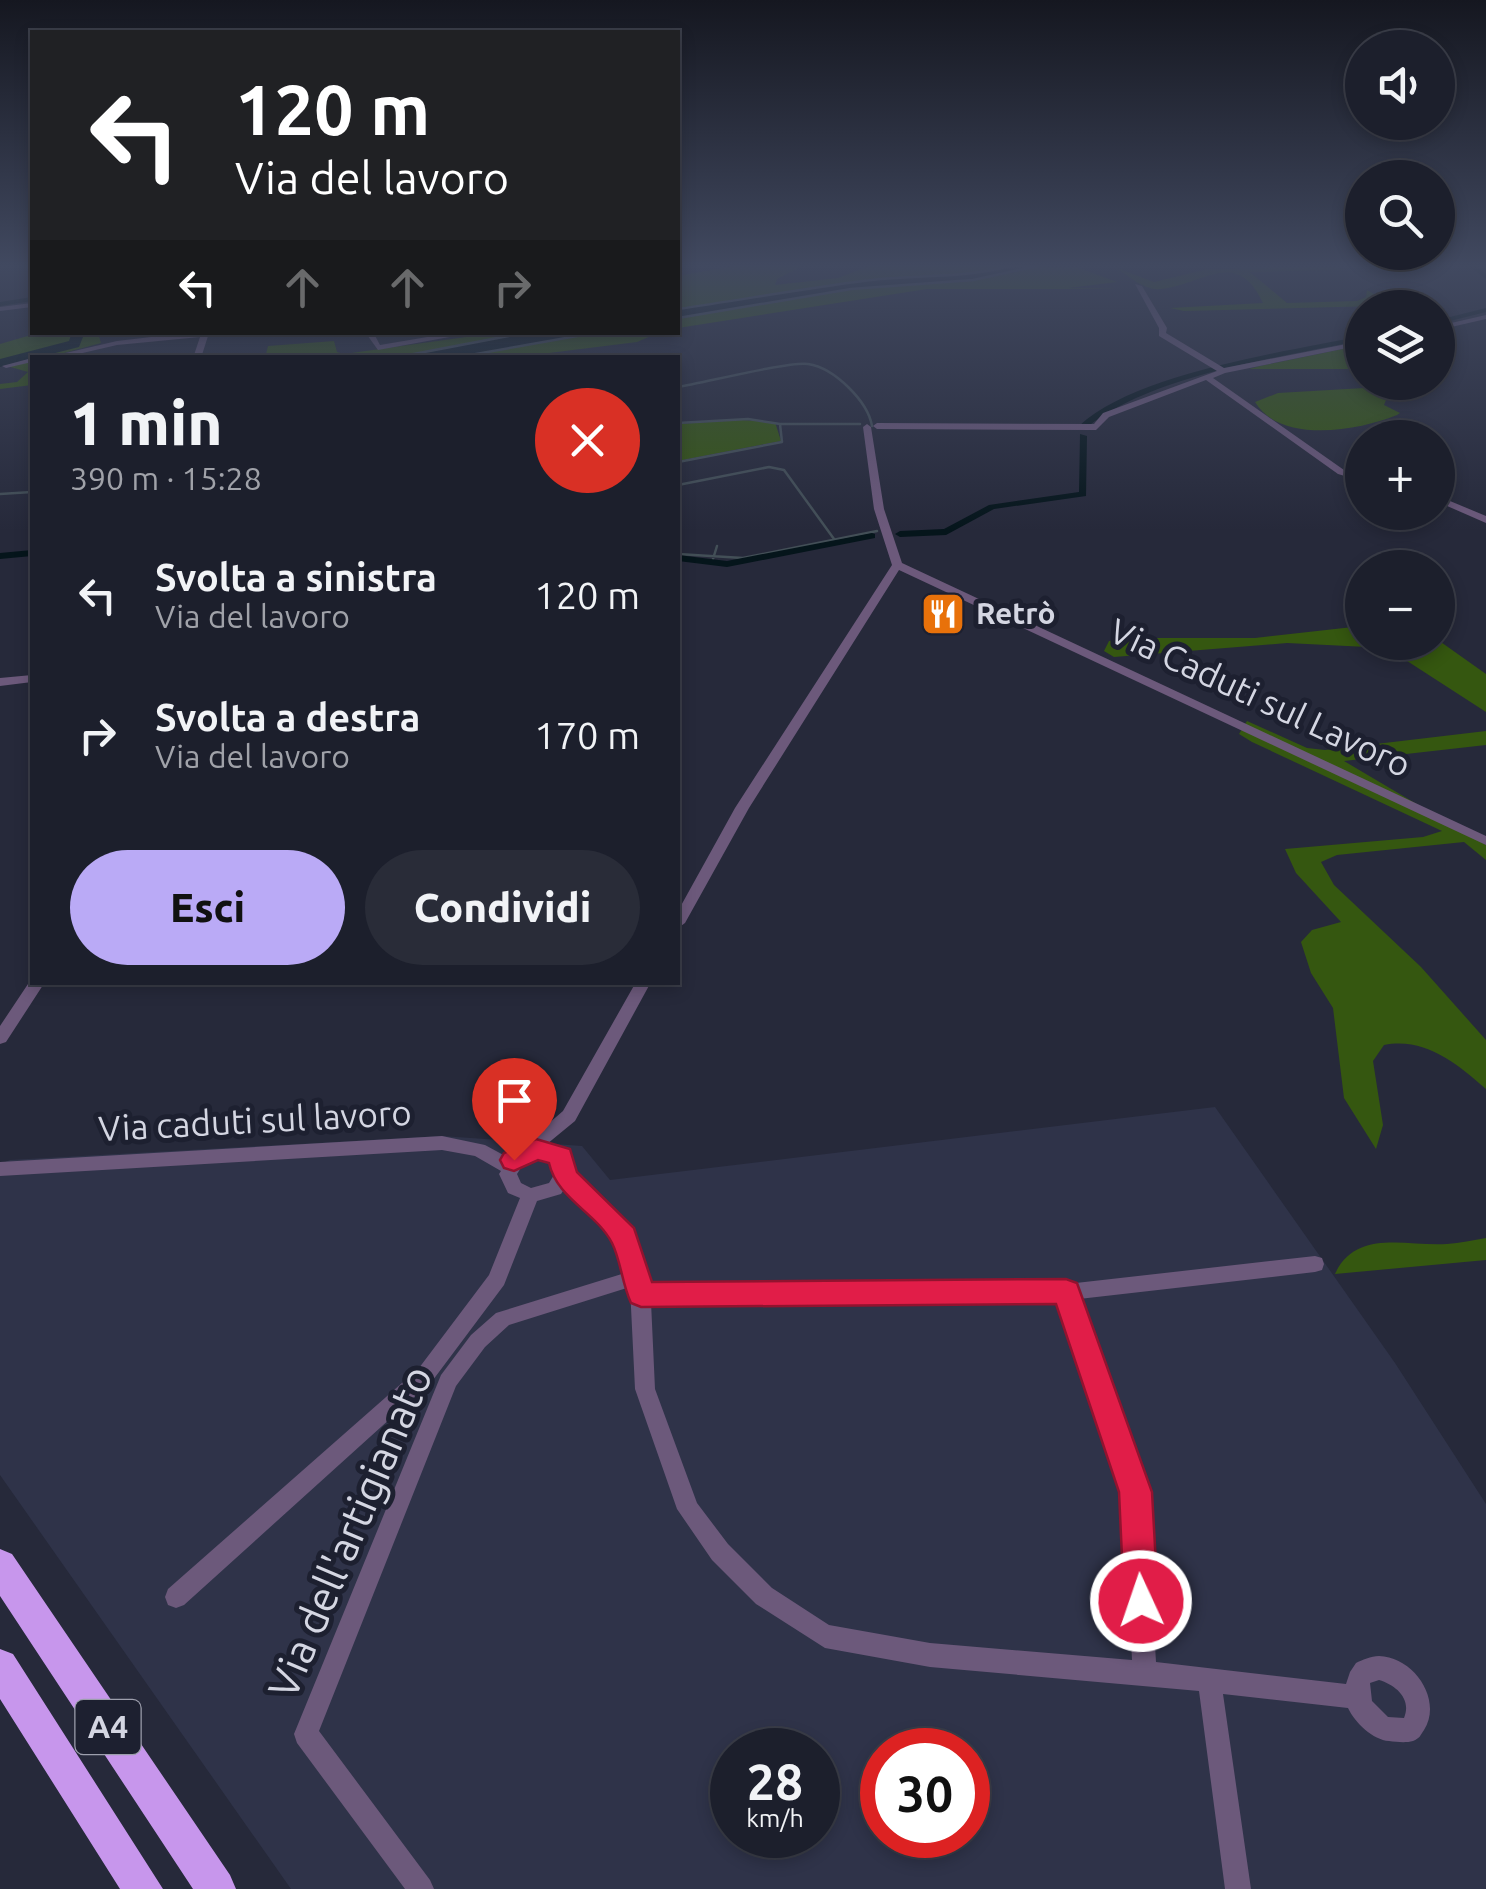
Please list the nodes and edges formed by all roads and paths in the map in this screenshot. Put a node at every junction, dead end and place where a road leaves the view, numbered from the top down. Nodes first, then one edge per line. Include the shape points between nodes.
1 (1191, 354) edge
2 (1304, 354) edge
3 (30, 360) edge
4 (6, 366) dead end
5 (1216, 371) junction
6 (1345, 473) edge
7 (1455, 506) edge
8 (1486, 520) edge
9 (897, 565) junction
10 (30, 679) edge
11 (0, 682) edge
12 (1486, 842) edge
13 (680, 919) edge
14 (36, 985) edge
15 (642, 985) edge
16 (0, 1038) edge
17 (528, 1151) junction
18 (510, 1166) junction
19 (0, 1169) edge
20 (565, 1176) junction
21 (530, 1195) junction
22 (1314, 1264) dead end
23 (637, 1286) junction
24 (1066, 1292) junction
25 (0, 1566) edge
26 (176, 1597) dead end
27 (0, 1666) edge
28 (1145, 1673) junction
29 (1210, 1683) junction
30 (1357, 1697) dead end
31 (144, 1889) edge
32 (216, 1889) edge
33 (421, 1889) edge
34 (1238, 1889) edge

1 - 5 street
2 - 5 street
3 - 4 street
5 - 6 street
5 - 9 street via 1106,415 1096,427 872,427 880,508
7 - 8 street
9 - 12 street, Via Caduti sul Lavoro
9 - 13 street via 742,808
10 - 11 street
14 - 16 street
15 - 17 street via 569,1116
17 - 18 street
17 - 20 street via 554,1152 565,1162
18 - 19 street, Via caduti sul lavoro via 478,1150 442,1144
18 - 21 street via 514,1188
20 - 21 street via 548,1193
20 - 23 street via 624,1236
21 - 26 street via 497,1279 426,1374
22 - 24 street
23 - 24 street
23 - 28 street via 644,1389 688,1509 764,1596 825,1636 930,1655
23 - 33 street, Via dell'artigianato via 503,1318 448,1381 306,1734
24 - 28 street via 1135,1492
25 - 32 highway, A4
27 - 31 highway, A4
28 - 29 street
29 - 30 street
29 - 34 street

